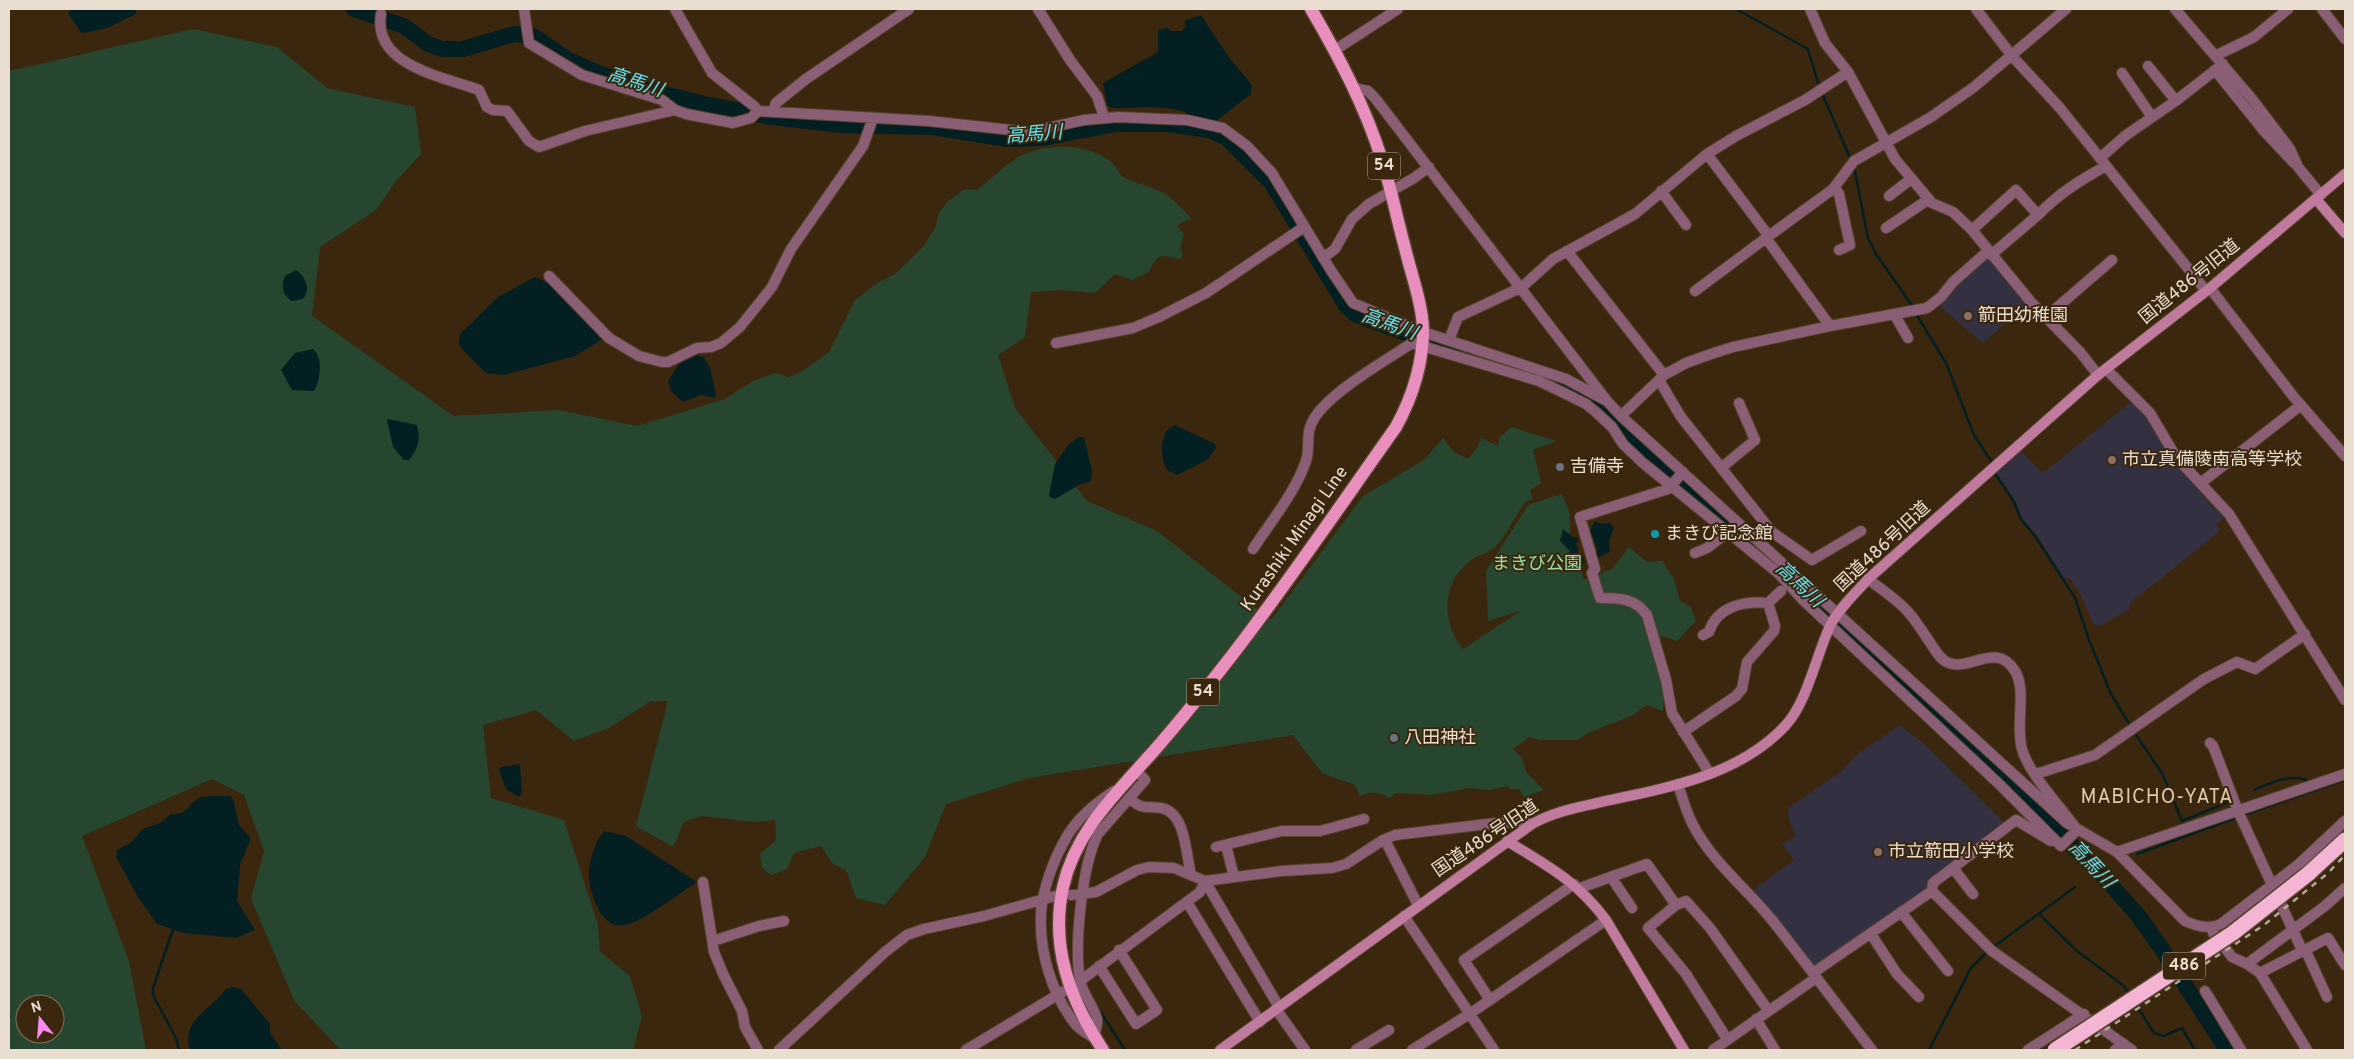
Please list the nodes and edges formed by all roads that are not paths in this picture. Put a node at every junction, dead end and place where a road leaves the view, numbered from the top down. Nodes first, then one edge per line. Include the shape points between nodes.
1 (524, 9) edge
2 (676, 9) edge
3 (909, 9) edge
4 (1038, 9) edge
5 (1311, 9) edge
6 (1398, 9) edge
7 (1810, 9) edge
8 (1976, 9) edge
9 (2066, 9) edge
10 (2175, 9) edge
11 (2288, 9) edge
12 (2322, 9) edge
13 (381, 14) dead end
14 (2345, 39) edge
15 (1335, 50) junction
16 (2012, 56) junction
17 (2215, 56) junction
18 (2148, 66) dead end
19 (2219, 67) junction
20 (1848, 72) junction
21 (2122, 73) dead end
22 (1354, 88) junction
23 (2176, 101) junction
24 (674, 110) junction
25 (758, 111) junction
26 (773, 111) junction
27 (1104, 117) junction
28 (2152, 117) junction
29 (873, 118) junction
30 (1885, 143) junction
31 (1707, 154) junction
32 (2103, 162) junction
33 (1429, 168) junction
34 (2345, 174) edge
35 (1911, 179) junction
36 (1836, 187) junction
37 (1661, 191) junction
38 (1390, 192) junction
39 (1889, 196) dead end
40 (2318, 197) junction
41 (1929, 199) junction
42 (2038, 215) junction
43 (1686, 225) dead end
44 (1886, 228) dead end
45 (1301, 229) junction
46 (1972, 230) junction
47 (2345, 232) edge
48 (1767, 237) junction
49 (1839, 250) dead end
50 (1568, 251) junction
51 (1989, 253) junction
52 (1323, 258) junction
53 (2112, 260) dead end
54 (548, 276) dead end
55 (1522, 287) junction
56 (2208, 290) junction
57 (1695, 291) dead end
58 (1894, 314) junction
59 (2046, 317) junction
60 (1830, 326) junction
61 (1908, 338) dead end
62 (1422, 339) junction
63 (1449, 340) junction
64 (1056, 343) dead end
65 (2102, 372) junction
66 (1661, 378) junction
67 (1607, 401) junction
68 (1739, 402) dead end
69 (2300, 405) junction
70 (1621, 416) junction
71 (2345, 456) edge
72 (1721, 468) junction
73 (1677, 479) junction
74 (2202, 482) junction
75 (1861, 530) dead end
76 (1728, 533) junction
77 (1253, 549) dead end
78 (1695, 553) dead end
79 (1778, 573) junction
80 (1868, 579) junction
81 (1781, 591) junction
82 (1803, 600) junction
83 (1768, 603) junction
84 (1834, 620) junction
85 (2306, 634) junction
86 (1703, 635) dead end
87 (2345, 700) edge
88 (1683, 732) junction
89 (2210, 743) dead end
90 (1137, 771) junction
91 (1710, 774) junction
92 (2036, 774) junction
93 (2345, 774) edge
94 (1128, 782) junction
95 (1678, 784) junction
96 (1130, 798) junction
97 (2237, 809) junction
98 (1364, 819) dead end
99 (2345, 821) edge
100 (1532, 824) junction
101 (2076, 832) junction
102 (1383, 840) junction
103 (2345, 840) edge
104 (1507, 841) junction
105 (2063, 844) junction
106 (2117, 852) junction
107 (1953, 868) junction
108 (1191, 875) junction
109 (1234, 877) junction
110 (1611, 877) junction
111 (1205, 881) junction
112 (703, 882) dead end
113 (2272, 885) junction
114 (1577, 886) junction
115 (2345, 888) edge
116 (1932, 891) junction
117 (1084, 894) junction
118 (1973, 894) dead end
119 (1072, 895) dead end
120 (1055, 896) dead end
121 (1043, 898) junction
122 (1187, 902) junction
123 (1676, 905) junction
124 (1418, 906) junction
125 (1632, 908) dead end
126 (1901, 912) junction
127 (1404, 916) junction
128 (1606, 920) junction
129 (784, 921) dead end
130 (2213, 928) junction
131 (2293, 931) junction
132 (1871, 934) junction
133 (713, 942) junction
134 (1119, 950) junction
135 (2303, 950) junction
136 (2247, 964) junction
137 (2345, 965) edge
138 (1099, 966) junction
139 (1948, 971) dead end
140 (2260, 973) junction
141 (1815, 976) junction
142 (1078, 982) junction
143 (2204, 991) dead end
144 (1061, 994) junction
145 (1919, 997) dead end
146 (2326, 997) dead end
147 (1490, 1000) junction
148 (1278, 1008) junction
149 (1768, 1010) junction
150 (1470, 1013) junction
151 (2084, 1014) junction
152 (1756, 1019) junction
153 (1260, 1022) junction
154 (1389, 1030) dead end
155 (1094, 1038) junction
156 (1727, 1039) junction
157 (2128, 1047) edge
158 (758, 1050) edge
159 (779, 1050) edge
160 (966, 1050) edge
161 (1103, 1050) edge
162 (1220, 1050) edge
163 (1305, 1050) edge
164 (1356, 1050) edge
165 (1412, 1050) edge
166 (1494, 1050) edge
167 (1684, 1050) edge
168 (1713, 1050) edge
169 (1775, 1050) edge
170 (1872, 1050) edge
171 (2028, 1050) edge
172 (2055, 1050) edge
173 (2115, 1050) edge
174 (2241, 1050) edge
175 (2307, 1050) edge

1 - 24 street via 527,37 534,47 582,75 662,100
2 - 25 street via 712,73
3 - 26 street via 806,79 776,103
4 - 27 street via 1097,96
5 - 15 main road, Kurashiki Minagi Line / 54
6 - 15 street
7 - 20 street via 1825,43
8 - 16 street
9 - 16 street
10 - 17 street
11 - 17 street via 2254,37
12 - 14 street
13 - 24 street via 382,32 395,55 422,71 479,90 487,107 507,111 529,142 539,147 585,131
15 - 22 main road, Kurashiki Minagi Line / 54
16 - 30 street via 1931,117
16 - 32 street via 2060,108
17 - 19 street
18 - 23 street
19 - 23 street
19 - 40 street via 2290,149
20 - 30 street
20 - 31 street
21 - 28 street
22 - 33 street via 1368,91 1375,98
22 - 38 main road, Kurashiki Minagi Line / 54 via 1382,159
23 - 28 street
24 - 25 street via 733,123 751,118
25 - 26 street
26 - 29 street
27 - 29 street via 1029,132
27 - 45 street via 1187,120 1223,128 1247,146 1272,173
28 - 32 street via 2125,136
29 - 54 street via 863,146 791,249 772,287 740,327 721,343 697,348 668,362 639,356 609,338
30 - 35 street
30 - 36 street via 1852,163
31 - 37 street
31 - 48 street
32 - 42 street
32 - 56 street
33 - 38 street
33 - 55 street
34 - 40 street, 国道486号旧道
35 - 39 street
35 - 41 street
36 - 48 street
36 - 49 street via 1850,245
37 - 43 street
37 - 50 street via 1635,214
38 - 52 street via 1352,219 1335,249
38 - 62 main road, Kurashiki Minagi Line / 54 via 1418,298
40 - 47 street
40 - 56 street, 国道486号旧道
41 - 44 street
41 - 46 street via 1953,212
42 - 46 street via 2016,190
42 - 51 street
45 - 52 street
45 - 64 street via 1206,293 1159,317 1133,328
46 - 51 street
48 - 57 street
48 - 60 street
50 - 55 street via 1553,259
50 - 66 street
51 - 58 street via 1953,282 1934,304
51 - 59 street
52 - 62 street via 1353,303
53 - 59 street
55 - 63 street via 1458,317
55 - 67 street
56 - 65 street, 国道486号旧道
56 - 69 street
58 - 60 street
58 - 61 street
59 - 65 street
60 - 66 street via 1733,347 1686,363
62 - 63 street
62 - 73 street via 1540,381 1586,404 1612,427 1623,444
62 - 77 street via 1331,399 1314,418 1307,435 1307,459 1298,481
62 - 90 main road, Kurashiki Minagi Line / 54 via 1412,397 1396,427 1262,617
63 - 67 street via 1566,379
65 - 74 street via 2150,413 2176,457
65 - 80 street, 国道486号旧道
66 - 70 street
66 - 72 street via 1681,417
67 - 70 street
68 - 72 street via 1755,440
69 - 71 street
69 - 74 street
70 - 73 street
72 - 75 street via 1772,532 1812,560
73 - 76 street
73 - 84 street
73 - 88 street via 1668,489 1580,517 1600,598 1623,598 1641,606 1647,614 1672,713
74 - 85 street via 2229,514
76 - 78 street
76 - 79 street
79 - 81 street via 1775,578
79 - 82 street
80 - 84 street, 国道486号旧道
80 - 92 street via 1909,613 1946,662 1962,663 1990,656 1999,658 2014,670 2019,680 2018,721 2022,749
81 - 82 street
81 - 83 street
82 - 84 street
83 - 86 street via 1744,602 1718,615 1709,632
83 - 88 street via 1774,631 1747,662 1742,689
84 - 91 street, 国道486号旧道 via 1787,724 1760,748
84 - 101 street via 1891,660
84 - 105 street
85 - 87 street
85 - 92 street via 2255,669 2237,662 2204,679 2095,754
88 - 91 street
89 - 97 street
90 - 94 main road, Kurashiki Minagi Line / 54
90 - 96 street via 1145,780
91 - 95 street, 国道486号旧道
92 - 101 street
93 - 97 street
94 - 121 street via 1085,813 1066,838
94 - 155 main road, Kurashiki Minagi Line / 54 via 1096,816 1083,837 1070,864 1061,899 1059,942 1065,975 1076,1006
95 - 100 street, 国道486号旧道 via 1558,812
95 - 141 street via 1698,834 1725,870 1757,901
96 - 108 street via 1148,809 1161,808 1171,812 1180,822
96 - 117 street via 1093,844
97 - 106 street
97 - 113 street
98 - 109 street via 1320,831 1282,831 1221,846
99 - 113 street
100 - 102 street via 1496,823 1395,835
100 - 104 street, 国道486号旧道
101 - 105 street
101 - 106 street
102 - 109 street via 1346,864 1332,868
102 - 124 street
103 - 172 highway, 486, bridge via 2308,874 2226,937
104 - 114 street
104 - 124 street, 国道486号旧道
105 - 107 street via 2016,820
106 - 130 street via 2185,921 2198,927
107 - 116 street via 1933,883
107 - 118 street
108 - 111 street
108 - 117 street via 1174,868 1149,867 1096,892
109 - 111 street
110 - 114 street
110 - 123 street via 1647,864
110 - 125 street
111 - 122 street via 1200,892
111 - 148 street
112 - 133 street
113 - 130 street
113 - 131 street
114 - 128 street
114 - 147 street via 1464,960
115 - 131 street
116 - 126 street
116 - 151 street via 1990,949
117 - 119 street
117 - 142 street
120 - 121 street
121 - 144 street via 1042,942 1049,973
121 - 159 street via 907,935
122 - 134 street
122 - 153 street
123 - 149 street via 1686,900 1710,928
123 - 156 street via 1648,928 1686,974
124 - 127 street, 国道486号旧道
126 - 132 street
126 - 139 street
127 - 148 street, 国道486号旧道
127 - 150 street
128 - 147 street
128 - 167 street
129 - 133 street
130 - 136 street via 2215,936 2232,957
131 - 135 street
131 - 136 street
132 - 141 street
132 - 145 street via 1897,974
133 - 158 street via 724,976
134 - 138 street
134 - 138 street via 1157,1010 1136,1024
135 - 137 street via 2328,938
135 - 140 street
135 - 146 street
136 - 140 street
138 - 142 street
140 - 175 street
141 - 149 street
141 - 170 street
142 - 155 street via 1098,1020
143 - 174 street
144 - 155 street via 1077,1026
144 - 160 street
147 - 150 street
148 - 153 street, 国道486号旧道
148 - 163 street
149 - 152 street
150 - 165 street
150 - 166 street
151 - 157 street
151 - 171 street
152 - 156 street
152 - 169 street
153 - 162 street, 国道486号旧道
154 - 164 street
155 - 161 main road, Kurashiki Minagi Line / 54
156 - 168 street
157 - 173 street

